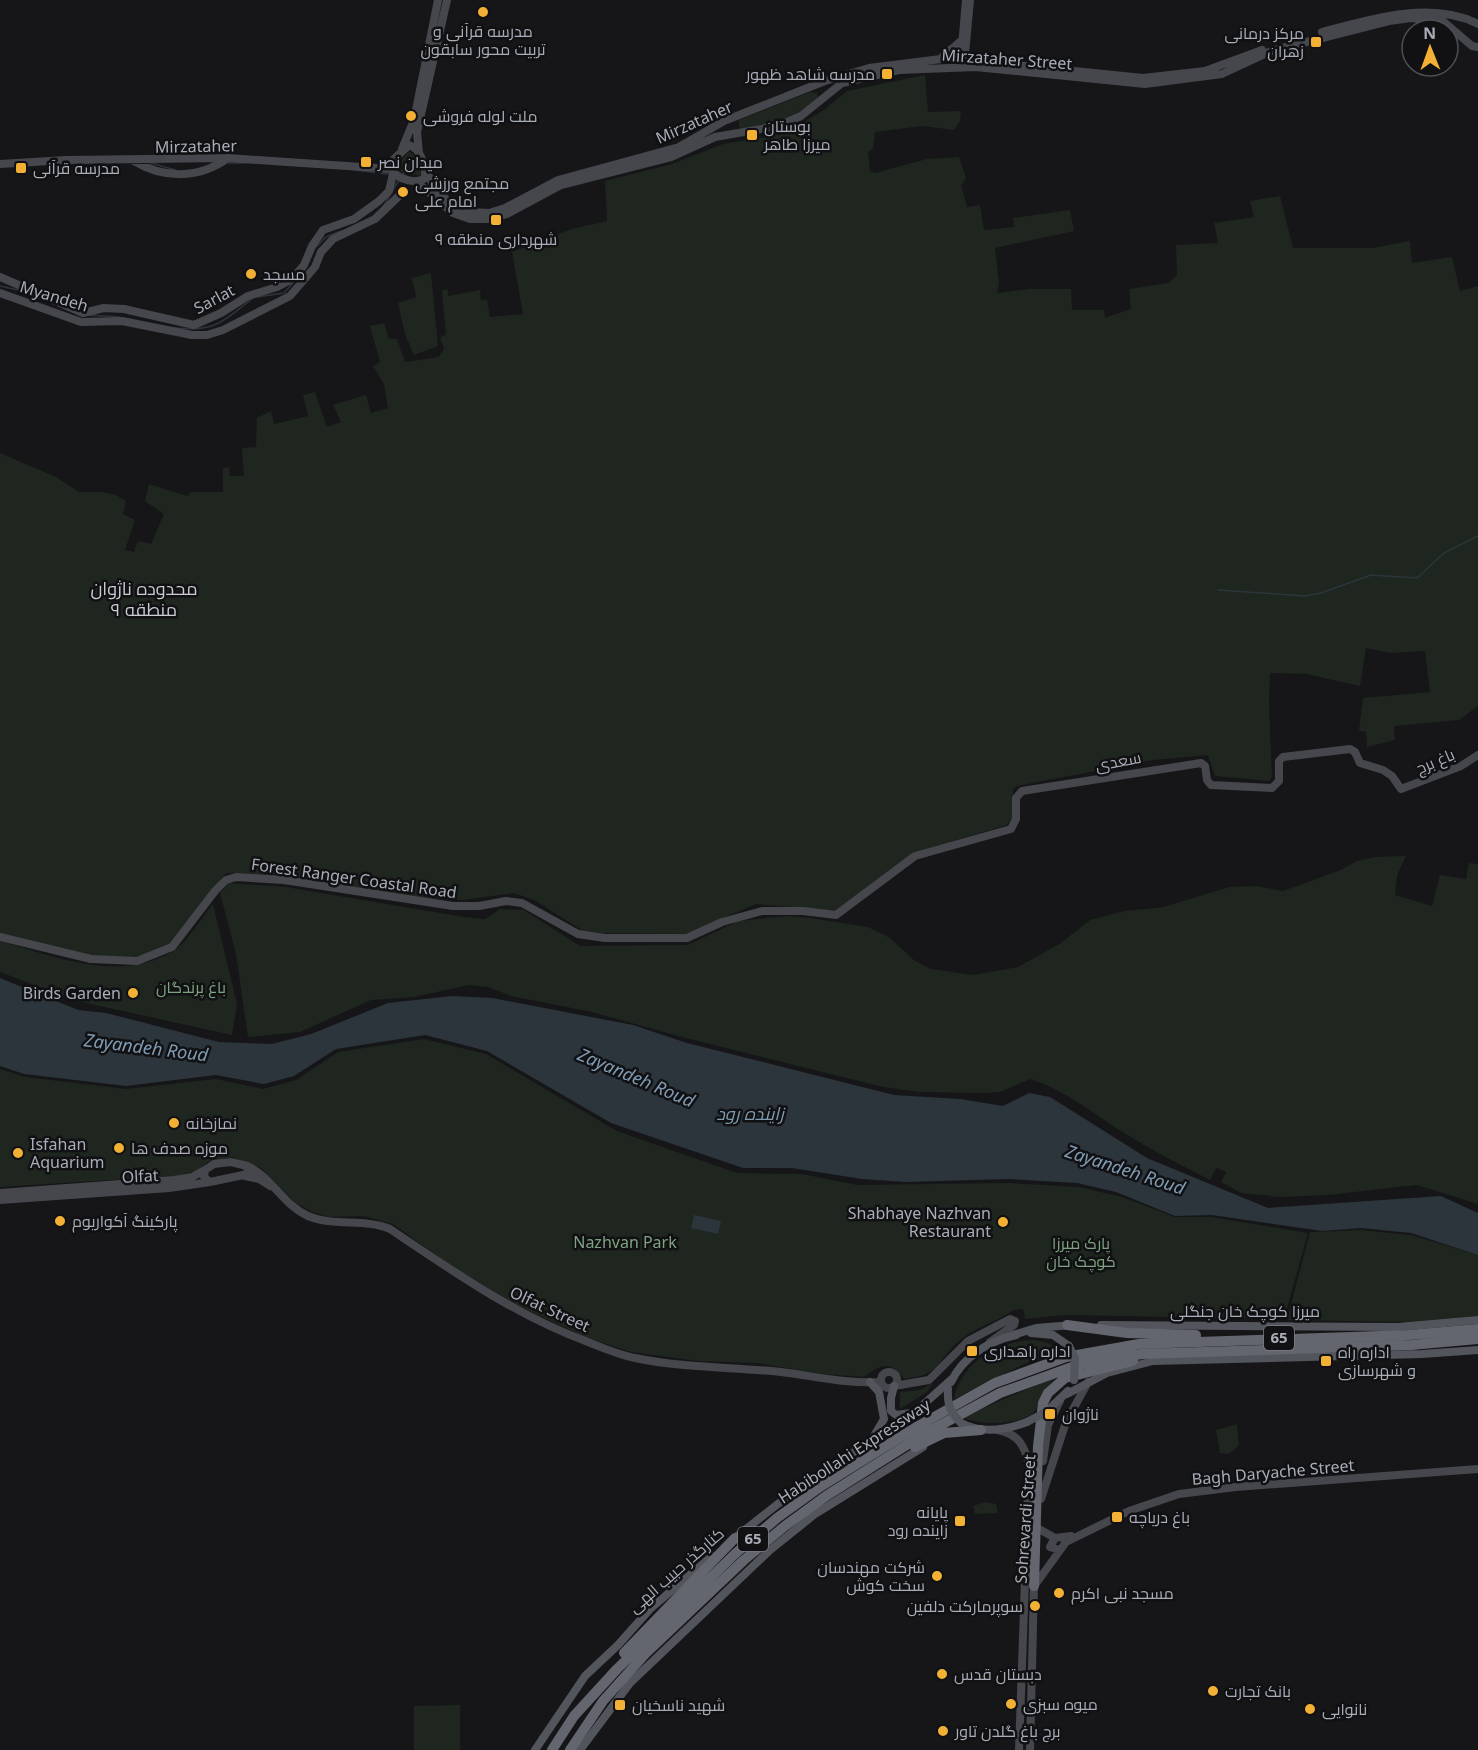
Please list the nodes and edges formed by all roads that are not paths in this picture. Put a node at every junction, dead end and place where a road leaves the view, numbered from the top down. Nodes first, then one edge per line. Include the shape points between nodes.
1 (438, 0) edge
2 (447, 0) edge
3 (966, 0) edge
4 (970, 0) edge
5 (1460, 15) junction
6 (1456, 18) edge
7 (1400, 20) edge
8 (1478, 24) edge
9 (1460, 35) edge
10 (964, 44) junction
11 (1478, 47) edge
12 (940, 59) junction
13 (975, 59) junction
14 (961, 62) junction
15 (1235, 65) junction
16 (1224, 70) junction
17 (811, 86) junction
18 (823, 98) junction
19 (736, 117) junction
20 (738, 134) junction
21 (402, 149) junction
22 (419, 153) junction
23 (228, 158) junction
24 (132, 160) junction
25 (0, 164) edge
26 (425, 168) junction
27 (392, 171) junction
28 (417, 182) junction
29 (404, 191) dead end
30 (392, 194) junction
31 (372, 216) junction
32 (0, 277) edge
33 (0, 293) edge
34 (1478, 755) edge
35 (1401, 789) joint
36 (836, 915) joint
37 (0, 937) edge
38 (247, 1166) junction
39 (205, 1170) junction
40 (245, 1176) junction
41 (193, 1181) junction
42 (210, 1182) junction
43 (283, 1197) junction
44 (4, 1199) edge
45 (1478, 1320) edge
46 (1067, 1325) junction
47 (1478, 1329) edge
48 (1013, 1335) junction
49 (1281, 1338) junction
50 (1478, 1339) edge
51 (984, 1347) junction
52 (1478, 1350) edge
53 (1159, 1353) junction
54 (1081, 1359) junction
55 (953, 1378) junction
56 (870, 1382) junction
57 (880, 1382) junction
58 (1088, 1382) junction
59 (894, 1386) junction
60 (1067, 1394) junction
61 (1060, 1401) junction
62 (915, 1412) junction
63 (986, 1430) junction
64 (944, 1434) junction
65 (870, 1442) junction
66 (1478, 1469) edge
67 (1041, 1499) junction
68 (785, 1526) junction
69 (1039, 1529) junction
70 (1078, 1535) junction
71 (735, 1538) junction
72 (1055, 1538) junction
73 (1059, 1550) junction
74 (1034, 1586) junction
75 (596, 1692) junction
76 (535, 1750) edge
77 (552, 1750) edge
78 (570, 1750) edge
79 (580, 1750) edge
80 (1019, 1750) edge
81 (1030, 1750) edge

1 - 21 street via 414,120
2 - 22 street via 417,132
3 - 10 street
4 - 10 street
5 - 6 street
5 - 8 street, Mirzataher Street
5 - 15 street, Mirzataher Street via 1387,15 1283,43
7 - 15 street, Mirzataher Street via 1271,51
9 - 11 street, Mirzataher Street
10 - 12 street
10 - 13 street
10 - 14 street
12 - 14 street, Mirzataher
12 - 17 street, Mirzataher via 870,69
13 - 14 street, Mirzataher Street
13 - 16 street, Mirzataher Street via 1129,78
14 - 16 street, Mirzataher Street via 1132,84
14 - 18 street, Mirzataher Street via 842,82
15 - 16 street, Mirzataher Street
17 - 18 street
17 - 19 street, Mirzataher
18 - 20 street, Mirzataher Street via 791,121
19 - 20 street
19 - 26 street, Mirzataher via 679,147 558,180 489,213 453,206 434,187
20 - 28 street, Mirzataher Street via 715,137 671,157 561,185 490,219 470,219 453,213
21 - 22 street via 413,145
21 - 27 street via 393,160
22 - 26 street
23 - 24 street, Mirzataher
23 - 24 street via 207,171 186,174 150,170
23 - 27 street, Mirzataher
24 - 25 street, Mirzataher
26 - 28 street via 424,178
27 - 28 street
27 - 30 street
29 - 30 street, Myandeh
30 - 31 street, Myandeh
30 - 31 street, Sarlat
31 - 32 street, Sarlat via 323,230 292,279 248,296 194,325 124,309 83,313
31 - 33 street, Myandeh via 333,239 290,296 207,335 122,321 81,322
34 - 35 street, باغ برج via 1461,766
35 - 36 street, سعدی via 1392,776 1360,763 1350,749 1283,757 1279,761 1279,781 1272,788 1211,785 1201,763 1022,791 1016,798 1016,819 1011,829 915,856
36 - 37 street, Forest Ranger Coastal Road via 762,911 722,922 687,938 605,938 578,934 522,903 453,906 284,880 236,877 226,880 215,891 172,946 137,961 91,959
38 - 39 street, Olfat via 220,1162
38 - 40 street
38 - 43 street, Olfat Street via 267,1178
39 - 41 street, Olfat
39 - 42 street via 204,1177
40 - 42 street, Olfat
40 - 43 street via 259,1179
41 - 42 street, Olfat
41 - 44 street, Olfat
43 - 56 street, Olfat Street via 297,1210 317,1219 367,1222 390,1229 499,1301 561,1332 635,1358
45 - 46 main road, میرزا کوچک خان جنگلی via 1398,1327
46 - 48 main road, میرزا کوچک خان جنگلی
46 - 49 highway via 1127,1334
47 - 49 highway, 65
48 - 51 main road
48 - 60 main road, bridge via 1047,1334 1069,1346 1075,1358 1074,1380
49 - 54 highway, 65 via 1139,1344
50 - 53 highway, 65 via 1411,1345
51 - 55 main road
51 - 59 street via 1015,1321 1010,1319 968,1341 929,1380
52 - 58 main road via 1153,1361
53 - 54 highway, 65
53 - 74 highway via 1065,1378 1048,1393 1039,1429
54 - 68 highway, Habibollahi Expressway / 65 via 966,1410 826,1496
54 - 75 highway, Habibollahi Expressway / 65 via 1049,1362 995,1383 820,1487 736,1553
55 - 62 main road, کنارگذر حبیب الهی
55 - 63 main road, bridge via 948,1389 952,1414 961,1423
56 - 57 street, Olfat Street
56 - 65 main road via 879,1392 884,1419
57 - 59 street via 886,1388
57 - 59 street via 883,1374 892,1372 897,1379
58 - 60 main road
58 - 67 street via 1066,1422
59 - 62 main road via 891,1411 896,1415
60 - 61 main road
61 - 63 main road, bridge via 1027,1422
61 - 67 street, Sohrevardi Street via 1044,1439
62 - 65 main road, کنارگذر حبیب الهی
63 - 64 highway
63 - 80 street, Sohrevardi Street via 1005,1432 1020,1441 1029,1466
64 - 68 highway via 917,1446
64 - 79 main road via 815,1514 769,1551 630,1683
65 - 71 main road, کنارگذر حبیب الهی via 793,1492
66 - 70 street, Bagh Daryache Street via 1179,1494 1129,1511
67 - 69 street, Sohrevardi Street
68 - 78 highway, Habibollahi Expressway / 65 via 647,1652 603,1701
69 - 72 street
69 - 74 street, Sohrevardi Street
70 - 72 street
70 - 73 street
71 - 75 highway via 634,1641 605,1674
71 - 76 main road, کنارگذر حبیب الهی via 650,1609 585,1676
72 - 73 street via 1050,1547
73 - 74 street
74 - 81 street, Sohrevardi Street
75 - 77 highway, Habibollahi Expressway / 65 via 574,1716

